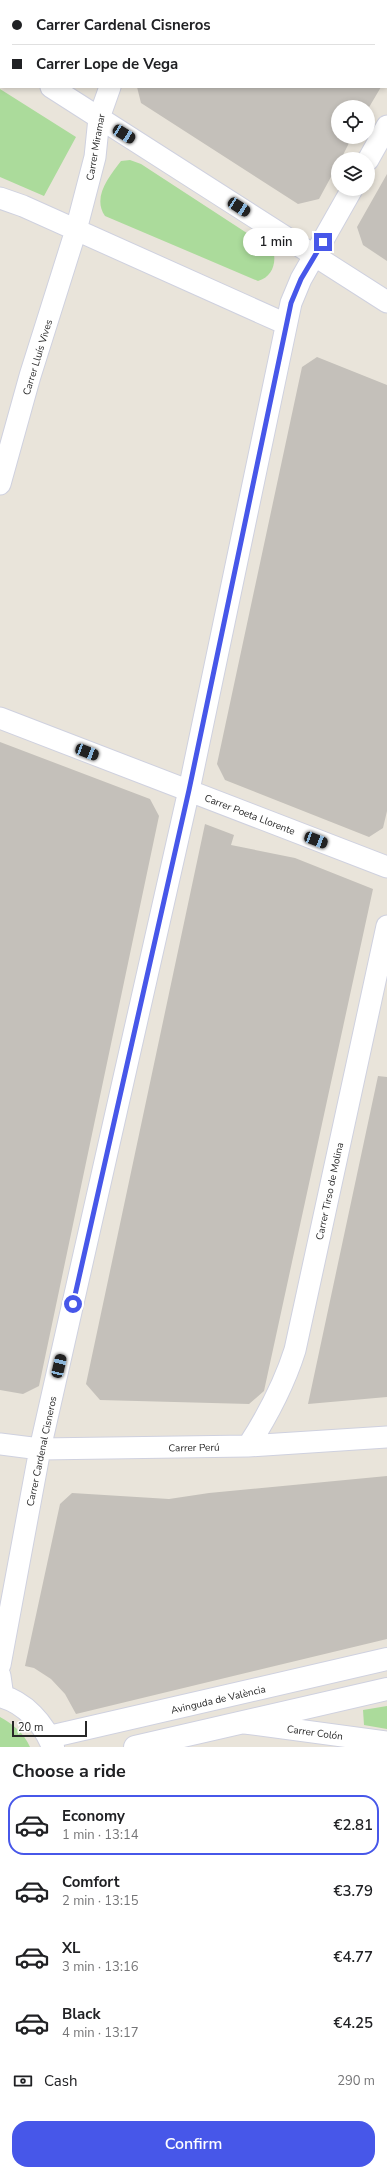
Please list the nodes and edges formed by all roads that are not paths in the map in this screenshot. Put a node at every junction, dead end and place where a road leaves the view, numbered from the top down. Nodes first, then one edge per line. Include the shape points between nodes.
1 (53, 88) edge
2 (110, 88) edge
3 (99, 118) junction
4 (387, 126) edge
5 (372, 152) edge
6 (348, 196) edge
7 (0, 198) edge
8 (76, 230) junction
9 (315, 256) junction
10 (387, 302) edge
11 (286, 324) junction
12 (0, 484) edge
13 (0, 718) edge
14 (189, 790) junction
15 (387, 868) edge
16 (387, 926) edge
17 (387, 1437) edge
18 (0, 1444) edge
19 (248, 1446) junction
20 (40, 1449) junction
21 (387, 1659) edge
22 (0, 1665) edge
23 (387, 1689) edge
24 (1, 1690) edge
25 (242, 1723) junction
26 (51, 1742) edge
27 (387, 1742) edge
28 (135, 1747) edge

1 - 3 street
2 - 3 street, Carrer Miramar
3 - 8 street, Carrer Miramar via 95,157
3 - 9 street
4 - 5 street
6 - 9 street, Carrer Cardenal Cisneros
7 - 8 street
8 - 11 street
8 - 12 street, Carrer Lluís Vives via 30,376
9 - 10 street
9 - 11 street, Carrer Cardenal Cisneros via 301,279
11 - 14 street, Carrer Cardenal Cisneros
13 - 14 street, Carrer Poeta Llorente
14 - 15 street, Carrer Poeta Llorente
14 - 20 street, Carrer Cardenal Cisneros
16 - 19 street, Carrer Tirso de Molina via 295,1350 273,1405
17 - 19 street, Carrer Perú
18 - 20 street, Carrer Perú
19 - 20 street, Carrer Perú
20 - 22 street, Carrer Cardenal Cisneros
21 - 26 street, Avinguda de València
23 - 25 street
24 - 26 street via 37,1720
25 - 27 street, Carrer Colón
25 - 28 street

